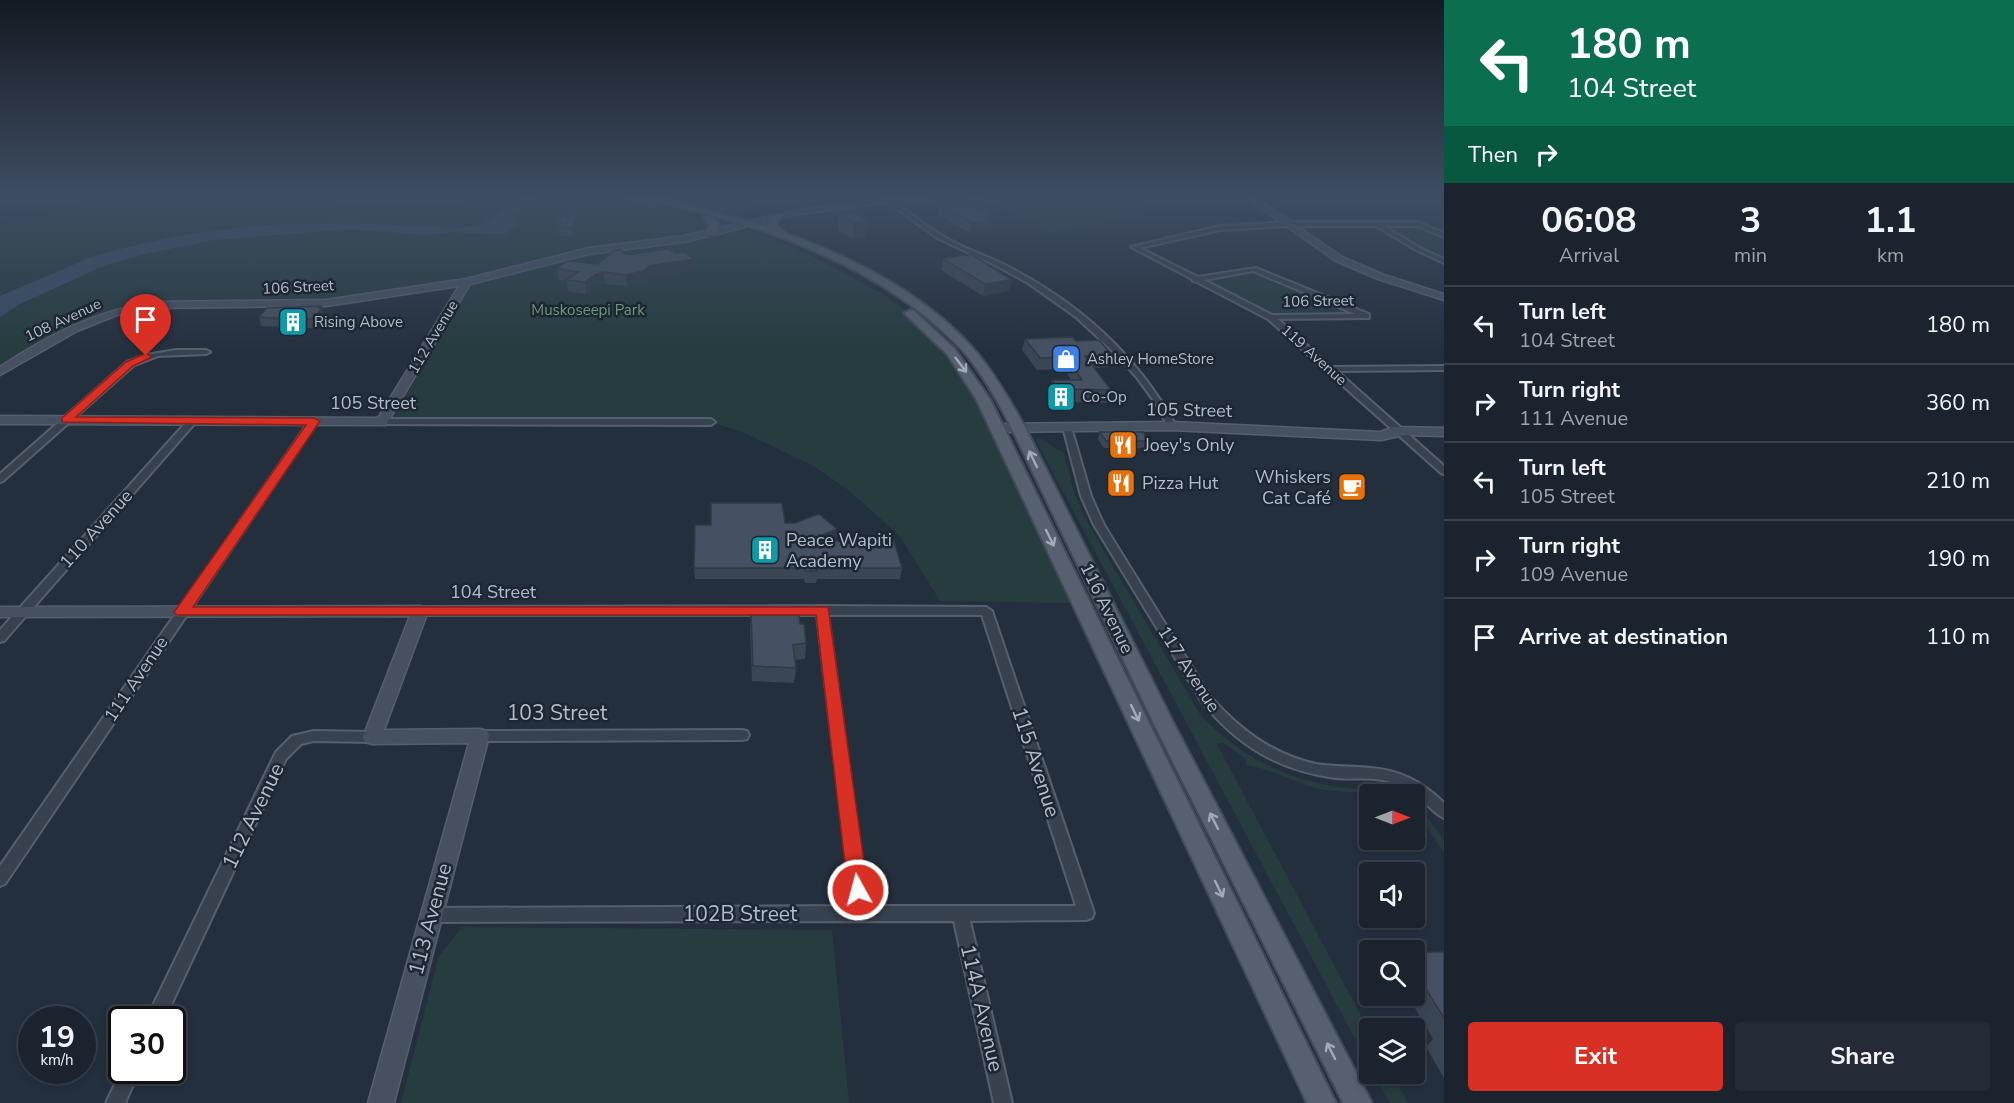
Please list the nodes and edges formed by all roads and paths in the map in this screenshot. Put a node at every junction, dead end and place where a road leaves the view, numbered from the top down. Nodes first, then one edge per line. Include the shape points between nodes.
1 (611, 248) edge
2 (795, 248) edge
3 (810, 248) edge
4 (965, 248) edge
5 (1137, 248) edge
6 (1323, 248) edge
7 (1417, 248) edge
8 (1444, 261) edge
9 (1195, 280) junction
10 (466, 282) junction
11 (1444, 297) edge
12 (143, 306) joint
13 (1271, 317) junction
14 (206, 352) dead end
15 (1444, 368) edge
16 (1329, 369) junction
17 (0, 372) edge
18 (0, 420) edge
19 (66, 420) junction
20 (192, 421) junction
21 (314, 421) junction
22 (382, 422) junction
23 (711, 422) dead end
24 (1172, 426) junction
25 (1018, 427) junction
26 (1068, 427) junction
27 (997, 428) junction
28 (1401, 432) junction
29 (1444, 432) edge
30 (1444, 471) edge
31 (0, 479) edge
32 (822, 610) junction
33 (420, 611) junction
34 (986, 611) joint
35 (0, 612) edge
36 (22, 612) junction
37 (182, 612) junction
38 (0, 638) edge
39 (742, 735) dead end
40 (480, 736) junction
41 (372, 737) junction
42 (1444, 812) edge
43 (0, 879) edge
44 (960, 913) junction
45 (1086, 913) joint
46 (861, 914) junction
47 (431, 915) junction
48 (161, 1006) edge
49 (124, 1084) edge
50 (115, 1103) edge
51 (381, 1103) edge
52 (1003, 1103) edge
53 (1322, 1103) edge
54 (1358, 1103) edge

1 - 10 street, 106 Street
2 -> 27 main road, 116 Avenue via 835,267 911,314 962,366
3 - 25 main road, 116 Avenue via 869,275 932,316 975,358
4 - 24 street via 1007,268 1080,315 1134,367
5 - 9 street, 119 Avenue
6 - 11 street via 1381,277
7 - 8 street
9 - 13 street, 119 Avenue
9 - 13 street, 106 Street via 1254,269 1366,316
10 - 12 street, 106 Street via 310,304
10 - 22 street, 112 Avenue
12 - 17 street, 108 Avenue via 87,322 27,353
13 - 16 street, 119 Avenue
14 - 19 street via 146,356 130,364
15 - 16 street
16 - 28 street, 119 Avenue
18 - 19 street, 105 Street
19 - 20 street, 105 Street
19 - 31 street
20 - 21 street, 105 Street
20 - 36 street, 110 Avenue
21 - 22 street, 105 Street
21 - 37 street, 111 Avenue
22 - 23 street, 105 Street
24 - 26 street, 105 Street
24 - 28 street, 105 Street via 1325,435 1381,436
25 - 26 street, 105 Street
25 - 27 street, 105 Street
54 -> 25 main road, 116 Avenue via 1164,724
26 - 42 street, 117 Avenue via 1086,496 1100,525 1206,699 1227,724 1258,748 1292,763 1396,779 1423,793
27 -> 53 main road, 116 Avenue
28 - 29 street, 105 Street
28 - 30 street, 119 Avenue
32 - 33 street, 104 Street
32 - 34 street, 104 Street
32 - 46 street
33 - 37 street, 104 Street
33 - 41 street
34 - 45 street, 115 Avenue
35 - 36 street, 104 Street
36 - 37 street, 104 Street
36 - 38 street, 110 Avenue
37 - 43 street, 111 Avenue
39 - 40 street, 103 Street
40 - 41 street, 103 Street
40 - 47 street, 113 Avenue
41 - 48 street, 112 Avenue via 314,736 297,740 281,756
44 - 45 street, 102B Street
44 - 46 street, 102B Street
44 - 52 street, 114A Avenue
46 - 47 street, 102B Street
47 - 51 street, 113 Avenue
49 - 50 street

